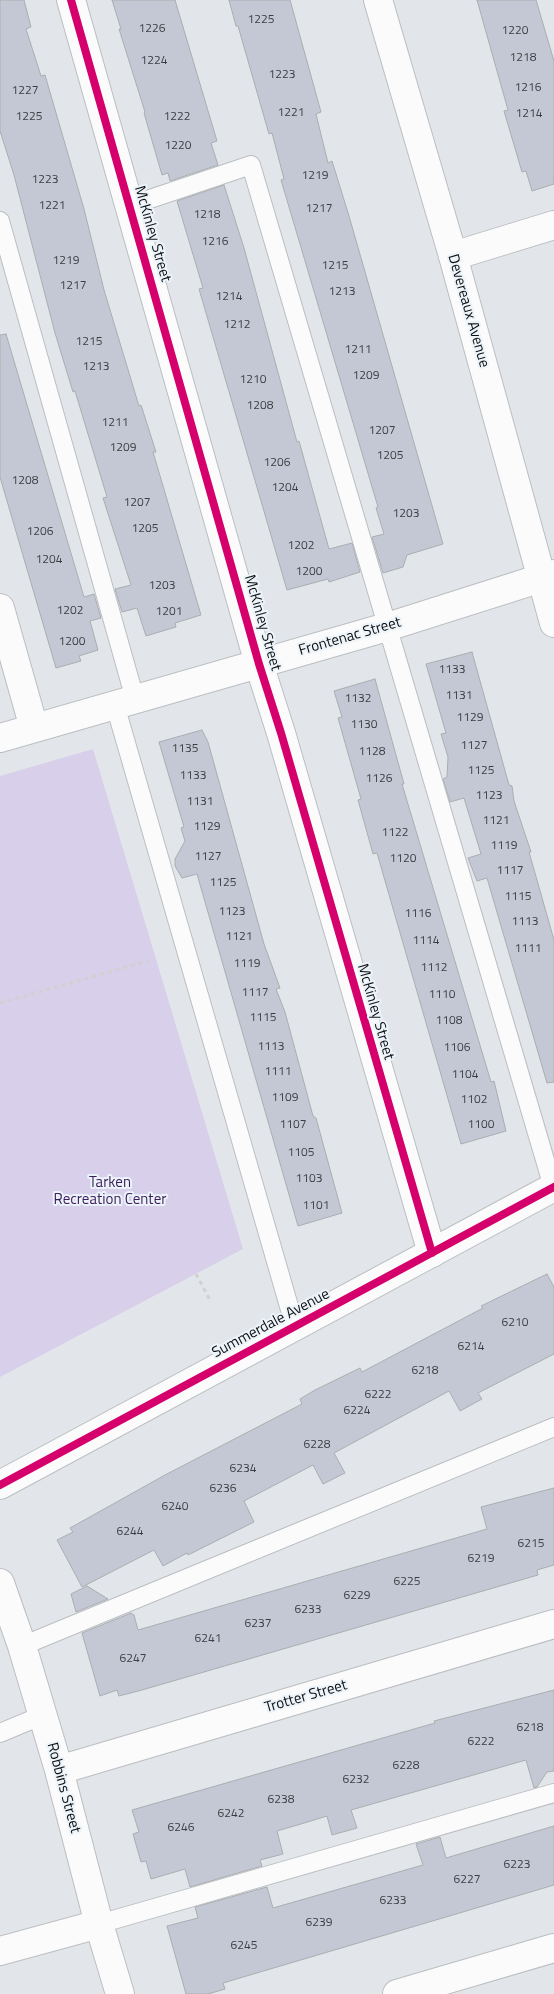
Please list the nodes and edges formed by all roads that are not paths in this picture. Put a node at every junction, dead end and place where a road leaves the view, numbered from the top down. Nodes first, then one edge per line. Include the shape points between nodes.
1 (71, 0) edge
2 (378, 0) edge
3 (130, 206) junction
4 (0, 221) edge
5 (554, 225) edge
6 (453, 256) junction
7 (547, 576) edge
8 (0, 608) edge
9 (554, 623) edge
10 (387, 627) junction
11 (259, 664) junction
12 (125, 702) junction
13 (34, 728) junction
14 (0, 738) edge
15 (554, 1187) edge
16 (432, 1253) junction
17 (295, 1327) junction
18 (554, 1427) edge
19 (0, 1485) edge
20 (0, 1583) edge
21 (554, 1624) edge
22 (22, 1646) junction
23 (43, 1715) junction
24 (0, 1733) edge
25 (59, 1770) junction
26 (554, 1793) edge
27 (99, 1924) junction
28 (554, 1948) edge
29 (0, 1951) edge
30 (120, 1994) edge
31 (397, 1994) edge

1 - 3 street, McKinley Street
2 - 6 street, Devereaux Avenue
3 - 10 lane via 251,165
3 - 11 street, McKinley Street
4 - 12 lane
5 - 6 street
6 - 7 street, Devereaux Avenue
7 - 9 street, Devereaux Avenue
7 - 10 street, Frontenac Street
8 - 13 street
10 - 11 street, Frontenac Street
10 - 15 lane
11 - 12 street, Frontenac Street
11 - 16 street, McKinley Street via 282,733
12 - 13 street, Frontenac Street
12 - 17 lane
13 - 14 street, Frontenac Street
15 - 16 street, Summerdale Avenue
16 - 17 street, Summerdale Avenue
17 - 19 street, Summerdale Avenue
18 - 22 lane
20 - 22 street, Robbins Street
21 - 25 street, Trotter Street
22 - 23 street, Robbins Street
23 - 24 lane
23 - 25 street, Robbins Street
25 - 27 street, Robbins Street
26 - 27 lane
27 - 29 street
27 - 30 street, Robbins Street
28 - 31 street

